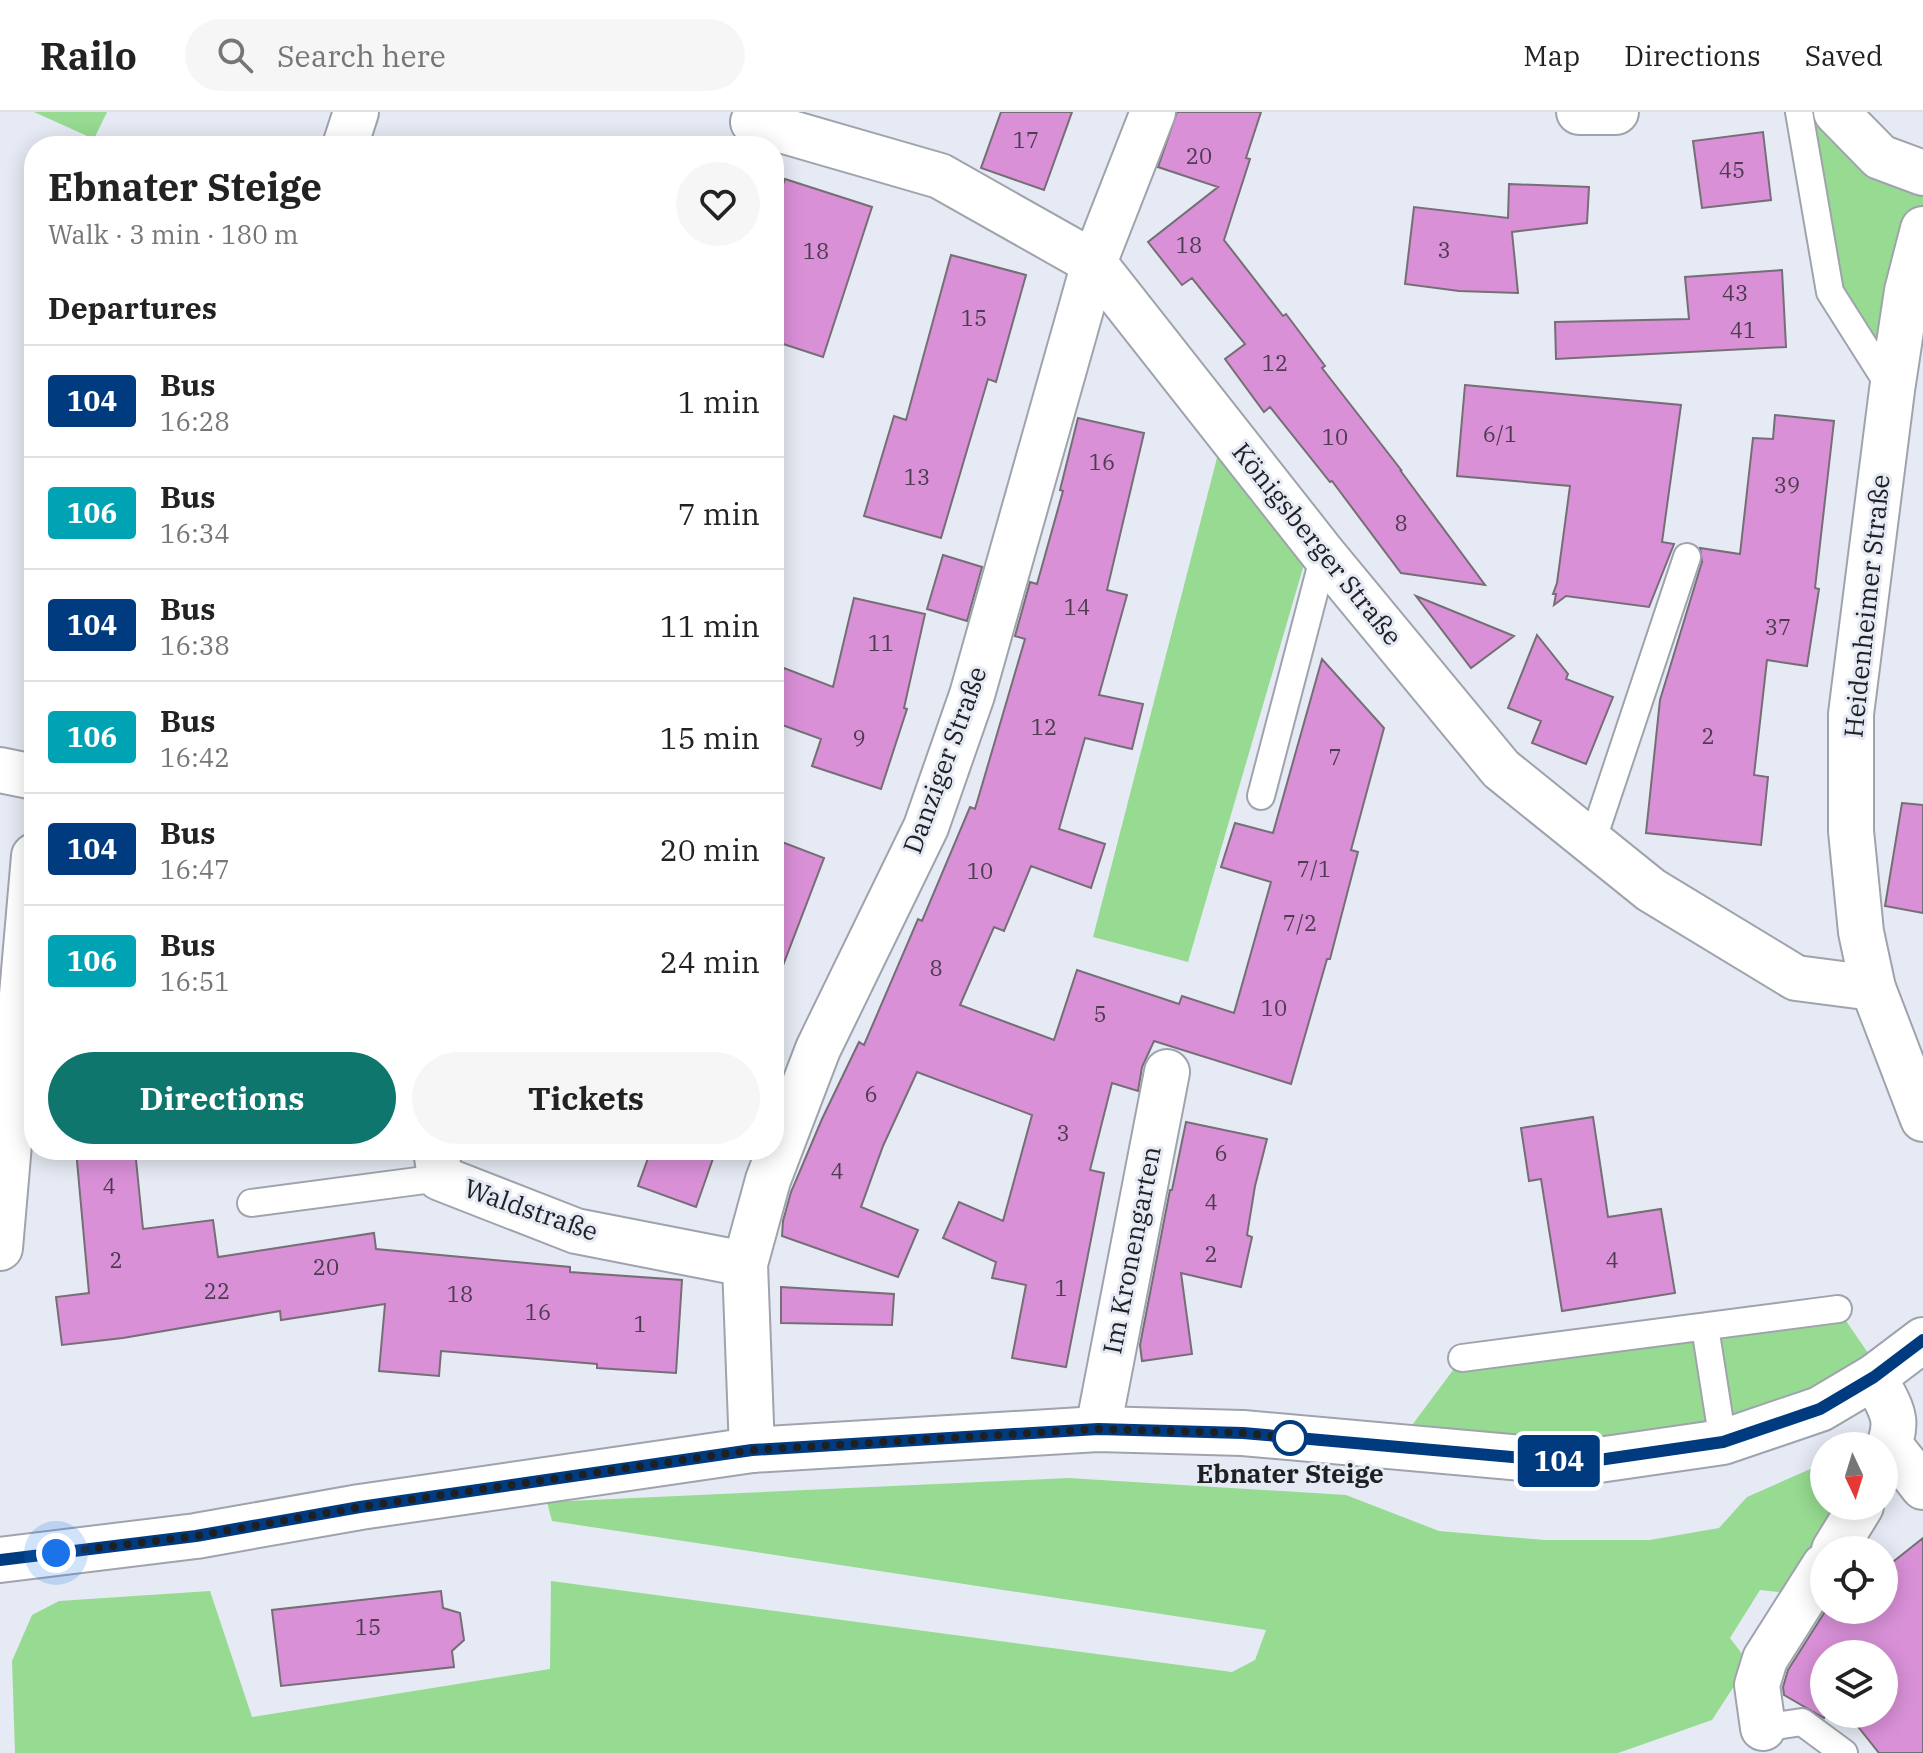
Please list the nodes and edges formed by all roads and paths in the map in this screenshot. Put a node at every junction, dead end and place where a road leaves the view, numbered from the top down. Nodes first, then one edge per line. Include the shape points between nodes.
1 (356, 112) edge
2 (1153, 112) edge
3 (1579, 112) edge
4 (1616, 112) edge
5 (1799, 112) edge
6 (1836, 112) edge
7 (752, 127) edge
8 (348, 136) edge
9 (1923, 173) edge
10 (1923, 229) edge
11 (1094, 263) junction
12 (1892, 390) junction
13 (1324, 555) junction
14 (1687, 557) dead end
15 (0, 770) edge
16 (24, 775) edge
17 (1261, 796) dead end
18 (1592, 842) junction
19 (24, 967) edge
20 (1873, 988) junction
21 (1167, 1072) dead end
22 (1923, 1119) edge
23 (784, 1138) edge
24 (776, 1160) edge
25 (438, 1164) edge
26 (251, 1203) dead end
27 (1, 1223) edge
28 (745, 1264) junction
29 (1838, 1309) dead end
30 (1705, 1327) junction
31 (1923, 1340) edge
32 (1462, 1358) dead end
33 (1874, 1377) junction
34 (1098, 1429) junction
35 (1891, 1432) edge
36 (1723, 1442) junction
37 (752, 1450) junction
38 (1898, 1462) edge
39 (1923, 1487) edge
40 (0, 1560) edge
41 (1810, 1588) edge
42 (1763, 1728) joint
43 (1844, 1753) edge

1 - 8 street
2 - 11 street, Danziger Straße
3 - 4 street
5 - 12 lane via 1830,292
6 - 9 street via 1880,157
7 - 11 street, Königsberger Straße via 940,176
10 - 12 street, Heidenheimer Straße
11 - 13 street, Königsberger Straße
11 - 23 street, Danziger Straße via 967,710 926,827 818,1049
12 - 20 street, Heidenheimer Straße via 1851,714 1851,831 1861,932
13 - 17 lane
13 - 18 street, Königsberger Straße via 1501,769
14 - 18 lane
15 - 16 street
18 - 20 street, Königsberger Straße via 1651,890 1796,978
19 - 27 street
20 - 22 street, Heidenheimer Straße
21 - 34 street, Im Kronengarten
24 - 28 street, Danziger Straße
25 - 26 lane
25 - 28 street, Waldstraße via 576,1231
28 - 37 street, Danziger Straße
29 - 30 lane
30 - 32 lane
30 - 36 lane
31 - 33 street
33 - 35 street via 1895,1417
33 - 36 street via 1820,1409
34 - 36 street via 1243,1433 1578,1463
34 - 37 street
37 - 40 street via 196,1536
38 - 39 street
41 - 42 street via 1765,1659 1757,1685
42 - 43 lane via 1802,1722

